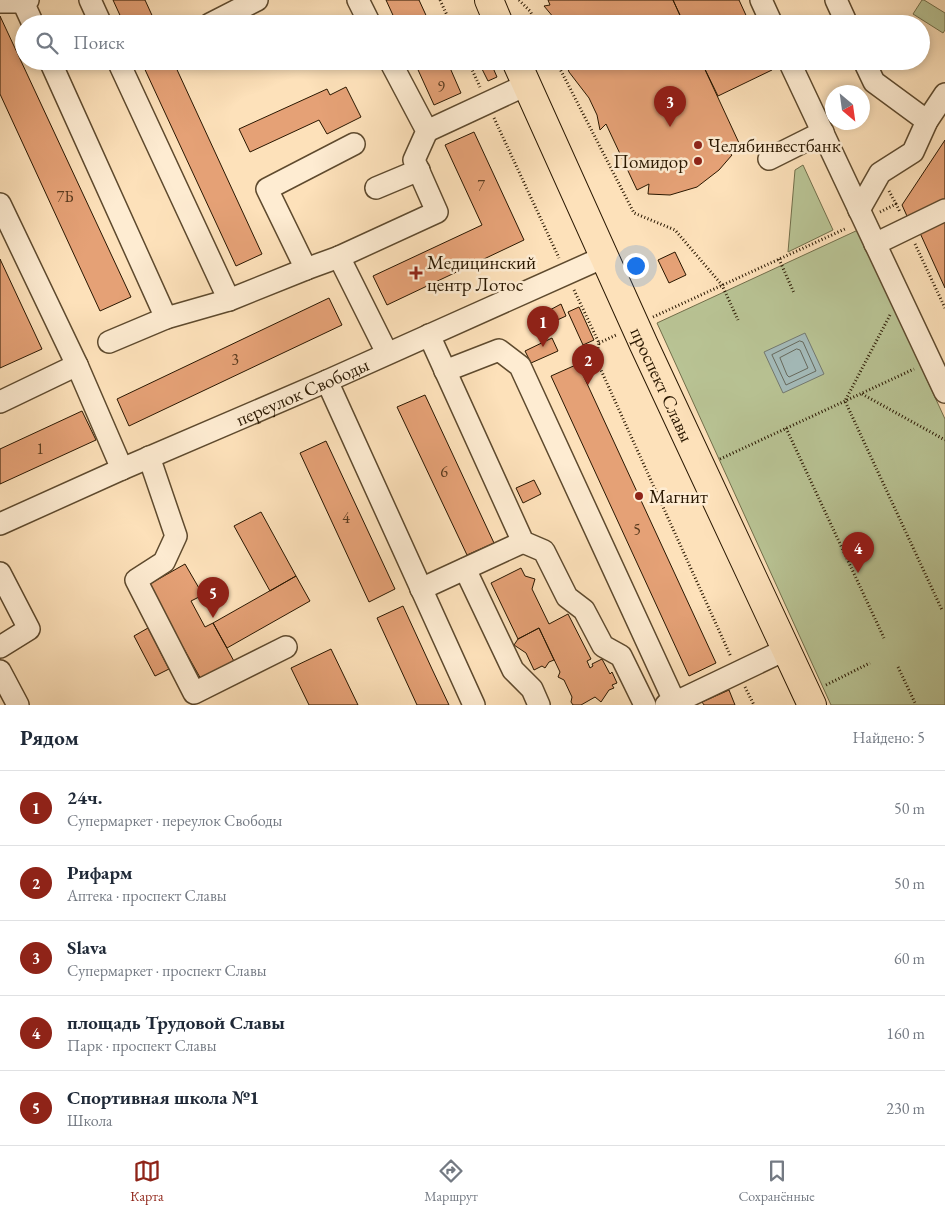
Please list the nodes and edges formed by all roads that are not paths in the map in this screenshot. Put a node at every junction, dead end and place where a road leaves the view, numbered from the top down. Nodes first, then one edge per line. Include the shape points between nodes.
1 (90, 0) edge
2 (257, 0) edge
3 (358, 0) edge
4 (489, 0) edge
5 (760, 0) edge
6 (836, 0) edge
7 (25, 1) edge
8 (0, 2) edge
9 (30, 15) edge
10 (97, 15) edge
11 (228, 15) edge
12 (366, 15) edge
13 (495, 15) edge
14 (768, 15) edge
15 (843, 15) edge
16 (54, 70) edge
17 (122, 70) edge
18 (395, 70) edge
19 (793, 70) edge
20 (868, 70) edge
21 (521, 73) edge
22 (945, 94) edge
23 (927, 121) junction
24 (427, 131) junction
25 (822, 132) junction
26 (354, 144) dead end
27 (768, 158) dead end
28 (419, 170) junction
29 (376, 188) dead end
30 (0, 204) edge
31 (945, 210) edge
32 (861, 215) junction
33 (876, 244) junction
34 (604, 256) junction
35 (339, 257) junction
36 (306, 269) junction
37 (229, 300) junction
38 (166, 318) junction
39 (429, 335) junction
40 (109, 342) dead end
41 (387, 353) junction
42 (77, 366) junction
43 (446, 371) junction
44 (327, 380) junction
45 (945, 392) edge
46 (0, 402) edge
47 (149, 457) junction
48 (122, 469) junction
49 (0, 524) edge
50 (523, 542) junction
51 (465, 569) junction
52 (0, 573) edge
53 (421, 589) junction
54 (0, 647) edge
55 (286, 647) dead end
56 (787, 649) junction
57 (0, 672) edge
58 (817, 696) edge
59 (672, 704) edge
60 (18, 705) edge
61 (474, 705) edge
62 (539, 705) edge
63 (645, 705) edge

1 - 10 street
2 - 11 street
3 - 12 street
4 - 13 main road
5 - 14 street
6 - 15 street
7 - 8 street
7 - 9 street
16 - 38 street
17 - 37 street
18 - 24 street
19 - 25 street
20 - 23 street via 874,82
21 - 24 street via 487,103
21 - 34 main road, проспект Славы
22 - 23 street
23 - 32 street via 913,152 880,173
24 - 28 street via 414,160
25 - 27 street
25 - 32 street
26 - 36 street via 268,189
28 - 29 street
28 - 35 street via 436,212
30 - 42 street
31 - 33 street
32 - 33 street
33 - 45 street
34 - 39 street, переулок Свободы
34 - 56 main road, проспект Славы
35 - 36 street
35 - 41 street
36 - 37 street
37 - 38 street
38 - 40 street
39 - 41 street, переулок Свободы
39 - 43 street
41 - 44 street, переулок Свободы
42 - 46 street
42 - 48 street
43 - 50 street
43 - 59 street via 499,350 520,366
44 - 47 street, переулок Свободы
44 - 53 street
47 - 48 street, переулок Свободы
47 - 55 street via 176,536 164,562 136,580 194,693
48 - 49 street, переулок Свободы
50 - 51 street
50 - 63 street via 544,550 567,598 584,610 603,646 621,656
51 - 53 street
51 - 62 street via 513,670 532,689
52 - 54 street via 29,629
53 - 61 street
56 - 58 main road, проспект Славы
56 - 59 street
57 - 60 street

